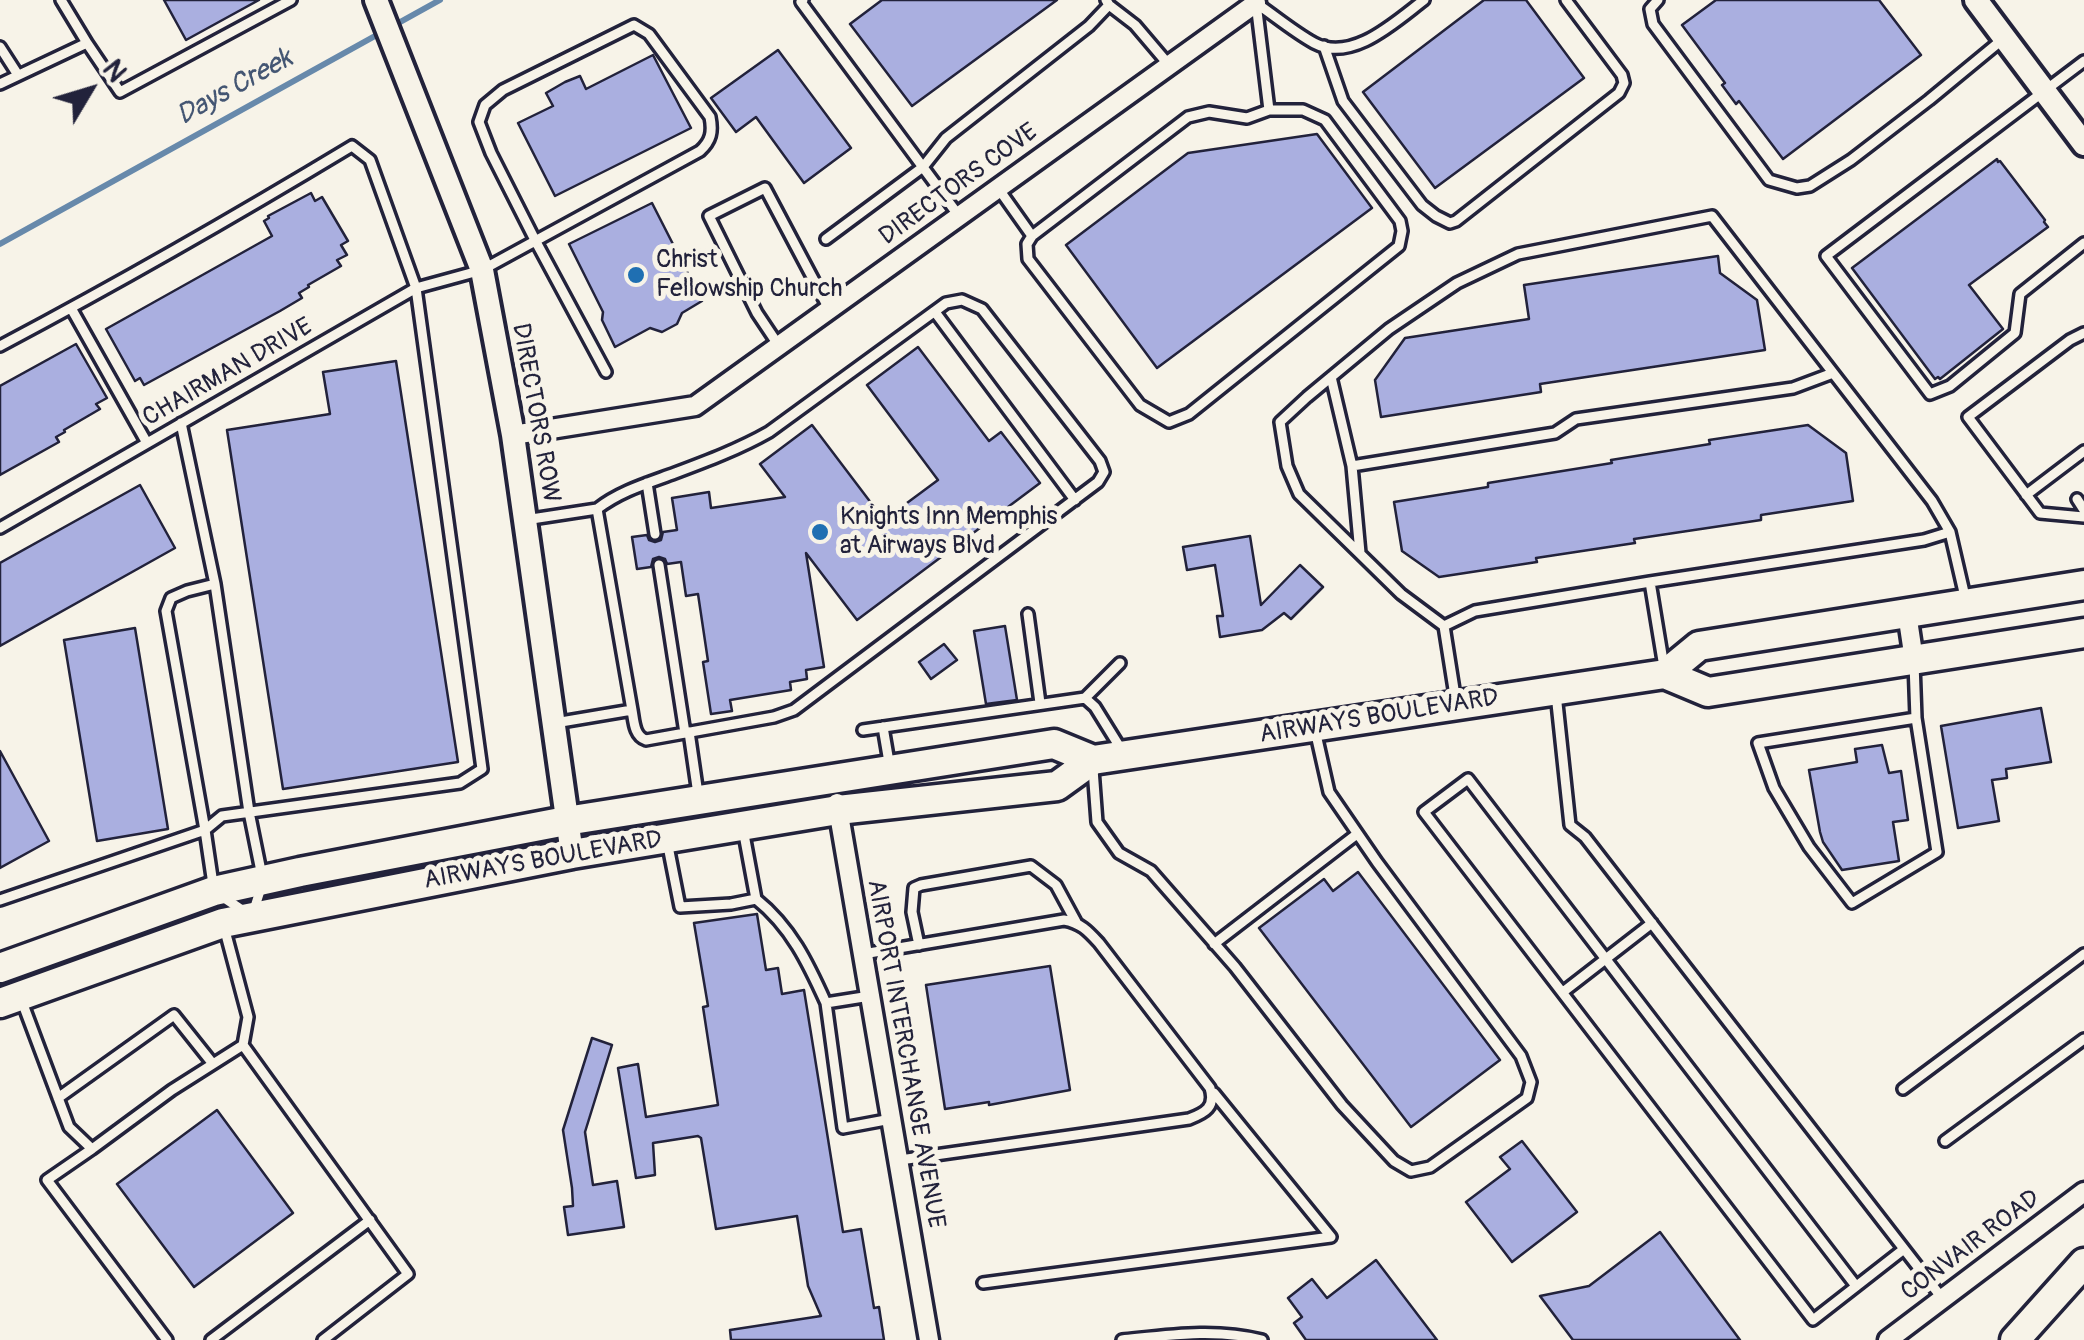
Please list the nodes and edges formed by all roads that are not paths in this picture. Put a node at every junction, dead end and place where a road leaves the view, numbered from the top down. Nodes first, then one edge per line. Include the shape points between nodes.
1 (62, 0) edge
2 (291, 0) edge
3 (376, 0) edge
4 (803, 0) edge
5 (1424, 0) edge
6 (1566, 0) edge
7 (1658, 0) edge
8 (1976, 0) edge
9 (1256, 1) edge
10 (1108, 2) edge
11 (2004, 38) junction
12 (87, 43) junction
13 (1324, 46) junction
14 (0, 47) edge
15 (2084, 61) edge
16 (1169, 65) junction
17 (18, 74) junction
18 (0, 84) edge
19 (2045, 92) junction
20 (1270, 110) junction
21 (2084, 144) edge
22 (922, 167) junction
23 (998, 188) junction
24 (959, 216) junction
25 (1032, 236) junction
26 (535, 240) junction
27 (826, 240) dead end
28 (2084, 243) edge
29 (482, 270) junction
30 (416, 288) junction
31 (71, 308) junction
32 (830, 310) junction
33 (935, 312) junction
34 (2084, 334) edge
35 (0, 346) edge
36 (779, 346) junction
37 (606, 372) dead end
38 (1833, 373) junction
39 (1331, 377) junction
40 (181, 423) junction
41 (513, 434) junction
42 (147, 443) junction
43 (2084, 451) edge
44 (1352, 466) junction
45 (647, 484) junction
46 (2026, 495) junction
47 (2077, 499) dead end
48 (1074, 500) junction
49 (597, 509) junction
50 (2084, 513) edge
51 (525, 520) junction
52 (0, 528) edge
53 (1950, 532) junction
54 (655, 534) dead end
55 (1360, 555) junction
56 (659, 566) dead end
57 (1650, 582) junction
58 (216, 584) junction
59 (2084, 585) edge
60 (1966, 604) junction
61 (1907, 613) junction
62 (1028, 614) dead end
63 (1444, 626) junction
64 (2084, 633) edge
65 (1914, 660) junction
66 (1120, 663) dead end
67 (1665, 674) junction
68 (1555, 691) junction
69 (1086, 698) junction
70 (1040, 703) junction
71 (1456, 706) junction
72 (632, 710) junction
73 (1916, 718) junction
74 (552, 724) junction
75 (883, 726) junction
76 (1314, 727) junction
77 (863, 730) dead end
78 (687, 732) junction
79 (1125, 756) junction
80 (1092, 760) junction
81 (890, 769) junction
82 (833, 778) junction
83 (699, 799) junction
84 (838, 810) junction
85 (250, 812) junction
86 (566, 821) junction
87 (743, 826) junction
88 (205, 830) junction
89 (1357, 834) junction
90 (667, 838) junction
91 (572, 854) junction
92 (263, 881) junction
93 (214, 891) junction
94 (756, 898) junction
95 (0, 900) edge
96 (252, 917) junction
97 (1076, 922) junction
98 (223, 923) junction
99 (1652, 923) junction
100 (1214, 944) junction
101 (919, 945) junction
102 (863, 954) junction
103 (2084, 954) edge
104 (1606, 959) junction
105 (0, 968) edge
106 (1563, 992) junction
107 (870, 996) junction
108 (10, 1000) edge
109 (826, 1003) junction
110 (2084, 1039) edge
111 (243, 1045) junction
112 (213, 1064) junction
113 (1210, 1088) junction
114 (1903, 1089) dead end
115 (58, 1098) junction
116 (891, 1119) junction
117 (1945, 1141) dead end
118 (92, 1149) junction
119 (898, 1160) junction
120 (2084, 1192) edge
121 (370, 1220) junction
122 (1904, 1249) junction
123 (2084, 1263) edge
124 (983, 1283) dead end
125 (1856, 1286) junction
126 (1942, 1299) junction
127 (167, 1340) edge
128 (211, 1340) edge
129 (323, 1340) edge
130 (929, 1340) edge
131 (1122, 1340) edge
132 (1262, 1340) edge
133 (1888, 1340) edge
134 (2016, 1340) edge

1 - 12 lane
2 - 12 lane via 120,92
3 - 29 street, DIRECTORS ROW
4 - 22 lane
5 - 13 lane via 1359,44
6 - 13 lane via 1622,75 1619,93 1450,223 1422,205 1343,100
7 - 11 lane via 1650,9 1653,24 1769,180 1796,188 1851,160
8 - 11 street
9 - 13 lane
9 - 16 street, DIRECTORS COVE
9 - 20 lane
10 - 16 lane
10 - 22 lane via 1090,26 946,138
11 - 19 street
12 - 17 lane
14 - 17 lane
15 - 19 lane
16 - 23 street, DIRECTORS COVE
17 - 18 lane
19 - 21 street
19 - 28 lane via 1826,256 1930,394 1950,386 2015,332 2020,294
20 - 25 lane via 1248,118 1188,116
20 - 25 lane via 1302,110 1325,120 1400,221 1399,246 1190,414 1168,422 1140,405 1028,258
22 - 24 lane
22 - 27 lane
23 - 24 street, DIRECTORS COVE
23 - 25 lane
24 - 32 street, DIRECTORS COVE
26 - 26 lane via 710,140 710,118 649,34 634,25 502,90 480,114 482,134
26 - 29 lane, CHAIRMAN DRIVE
26 - 37 lane
29 - 30 lane, CHAIRMAN DRIVE
29 - 41 street, DIRECTORS ROW
30 - 31 lane via 370,160 352,146
30 - 40 lane, CHAIRMAN DRIVE
30 - 85 lane via 482,769 460,783
31 - 35 lane
31 - 42 lane
32 - 36 street, DIRECTORS COVE
32 - 36 lane via 764,188 709,216 756,314
33 - 45 lane via 769,432
33 - 48 lane
33 - 48 lane via 962,300 982,310 1100,461 1104,472 1098,482
34 - 46 lane via 1968,417
36 - 41 street, DIRECTORS COVE via 696,406
38 - 39 lane via 1712,216 1518,254 1457,282
38 - 44 lane via 1793,388 1576,419 1555,433
38 - 53 lane
39 - 44 lane
39 - 55 lane via 1280,422 1287,466 1299,494
40 - 42 lane, CHAIRMAN DRIVE
40 - 58 lane
41 - 51 street, DIRECTORS ROW
42 - 52 lane, CHAIRMAN DRIVE
43 - 46 lane via 2076,464
44 - 55 lane
45 - 49 lane
45 - 54 lane
46 - 50 lane via 2040,514
47 - 50 lane
48 - 78 lane via 794,710
49 - 51 lane
49 - 72 lane
51 - 74 street, DIRECTORS ROW
53 - 57 lane
53 - 60 lane
55 - 63 lane
56 - 78 lane
57 - 63 lane via 1475,611
57 - 67 lane
58 - 85 lane
58 - 88 lane via 171,598 166,611
59 - 60 main road, AIRWAYS BOULEVARD
60 - 61 main road, AIRWAYS BOULEVARD
61 - 65 street
61 - 67 main road, AIRWAYS BOULEVARD via 1699,646
62 - 70 lane
63 - 71 lane
64 - 65 main road, AIRWAYS BOULEVARD
65 - 67 main road, AIRWAYS BOULEVARD via 1708,692
65 - 73 lane
66 - 69 lane
67 - 68 main road, AIRWAYS BOULEVARD
68 - 71 main road, AIRWAYS BOULEVARD
68 - 99 lane via 1570,825
69 - 70 lane
69 - 79 lane
70 - 75 lane
71 - 76 main road, AIRWAYS BOULEVARD
72 - 74 lane
72 - 78 lane via 640,738
73 - 73 lane via 1937,852 1852,903 1774,788 1758,742
74 - 86 street, DIRECTORS ROW
75 - 77 lane
75 - 81 lane
76 - 79 main road, AIRWAYS BOULEVARD
76 - 89 lane via 1329,792
78 - 83 lane
79 - 80 main road, AIRWAYS BOULEVARD
80 - 81 main road, AIRWAYS BOULEVARD via 1054,744
80 - 84 main road, AIRWAYS BOULEVARD via 1056,786
80 - 100 lane via 1098,822 1119,854 1152,871
81 - 82 main road, AIRWAYS BOULEVARD
82 - 83 main road, AIRWAYS BOULEVARD
82 - 84 street, AIRPORT INTERCHANGE AVENUE
83 - 86 main road, AIRWAYS BOULEVARD
84 - 87 main road, AIRWAYS BOULEVARD
84 - 102 street, AIRPORT INTERCHANGE AVENUE
85 - 88 lane via 222,816
85 - 92 lane
86 - 91 street, DIRECTORS ROW
86 - 92 main road, AIRWAYS BOULEVARD
87 - 90 main road, AIRWAYS BOULEVARD
87 - 94 lane
88 - 93 lane
88 - 95 lane
89 - 100 lane
89 - 100 lane via 1521,1056 1531,1082 1527,1098 1430,1166 1411,1171 1342,1104
90 - 91 main road, AIRWAYS BOULEVARD
90 - 94 lane via 680,908
91 - 96 main road, AIRWAYS BOULEVARD
92 - 93 main road, AIRWAYS BOULEVARD
92 - 96 lane
93 - 96 lane
93 - 105 main road, AIRWAYS BOULEVARD
94 - 109 lane via 794,939
96 - 98 main road, AIRWAYS BOULEVARD
97 - 101 lane
97 - 101 lane via 1056,886 1031,866 914,888
97 - 113 lane
98 - 108 main road, AIRWAYS BOULEVARD
98 - 111 lane via 248,1017
99 - 104 lane
99 - 122 lane
101 - 102 lane
102 - 107 street, AIRPORT INTERCHANGE AVENUE
103 - 114 lane
104 - 106 lane
104 - 106 lane via 1468,779 1424,812
104 - 125 lane
106 - 125 lane via 1812,1320
107 - 109 lane
107 - 116 street, AIRPORT INTERCHANGE AVENUE
108 - 115 lane
109 - 116 lane via 843,1128
110 - 117 lane
111 - 112 lane
111 - 121 lane
112 - 115 lane via 174,1015
112 - 118 lane
113 - 119 lane via 1211,1106 1189,1119
113 - 124 lane via 1332,1237
115 - 118 lane via 69,1126
116 - 119 street, AIRPORT INTERCHANGE AVENUE
118 - 127 lane via 46,1180
119 - 130 street, AIRPORT INTERCHANGE AVENUE
120 - 126 street, CONVAIR ROAD
121 - 128 lane
121 - 129 lane via 408,1274
122 - 125 lane
122 - 126 lane
123 - 134 main road
126 - 133 street, CONVAIR ROAD
131 - 132 lane via 1195,1332

